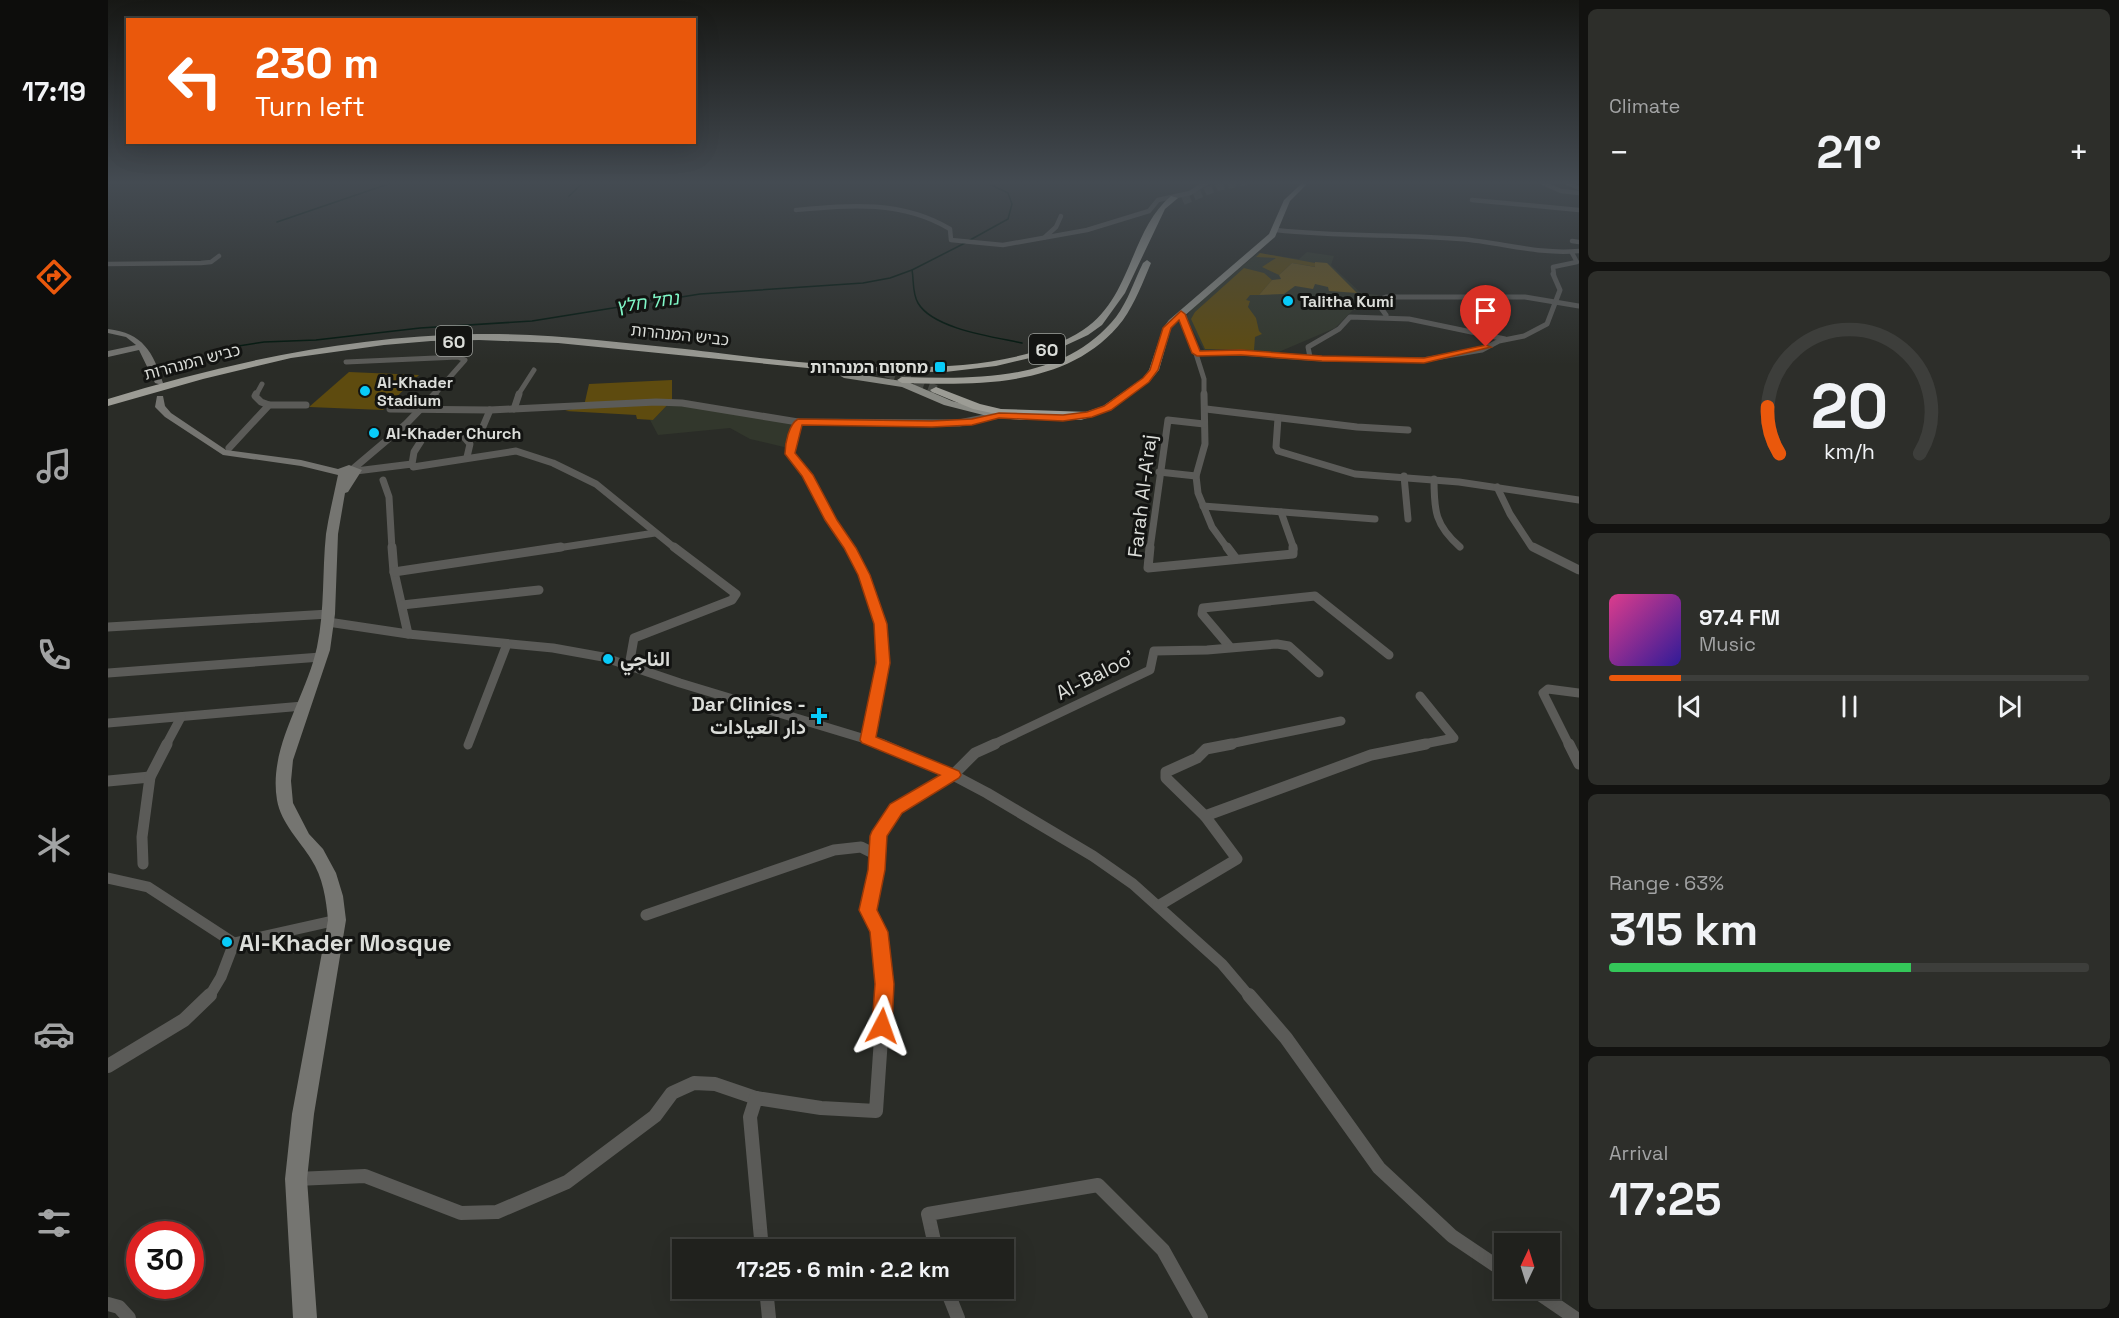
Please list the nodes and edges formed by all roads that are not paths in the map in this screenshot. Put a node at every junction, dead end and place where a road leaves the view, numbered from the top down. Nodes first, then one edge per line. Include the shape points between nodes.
1 (970, 243) edge
2 (1016, 243) edge
3 (1145, 243) edge
4 (1156, 243) edge
5 (1263, 243) edge
6 (1481, 243) edge
7 (1579, 251) edge
8 (1572, 253) junction
9 (219, 256) dead end
10 (108, 264) edge
11 (1552, 302) junction
12 (1579, 306) edge
13 (1181, 314) junction
14 (1386, 315) junction
15 (112, 332) edge
16 (1103, 332) junction
17 (1507, 340) junction
18 (135, 348) junction
19 (662, 350) junction
20 (108, 353) edge
21 (1197, 353) junction
22 (1310, 357) junction
23 (346, 362) dead end
24 (1035, 363) junction
25 (872, 367) tunnel mouth
26 (534, 370) dead end
27 (807, 371) junction
28 (841, 373) junction
29 (950, 381) junction
30 (159, 382) dead end
31 (262, 384) dead end
32 (146, 391) junction
33 (932, 392) junction
34 (108, 398) edge
35 (160, 398) dead end
36 (108, 403) edge
37 (269, 405) junction
38 (306, 405) dead end
39 (108, 409) edge
40 (390, 409) dead end
41 (514, 409) junction
42 (1206, 409) junction
43 (420, 410) junction
44 (490, 410) junction
45 (1089, 415) junction
46 (999, 416) junction
47 (1278, 418) junction
48 (798, 422) junction
49 (1204, 424) junction
50 (1408, 430) dead end
51 (421, 441) dead end
52 (229, 450) junction
53 (466, 457) junction
54 (412, 464) junction
55 (350, 471) junction
56 (1159, 472) junction
57 (1196, 476) junction
58 (1404, 476) junction
59 (1434, 479) junction
60 (383, 480) dead end
61 (1497, 487) junction
62 (1579, 500) edge
63 (1203, 506) junction
64 (1281, 512) junction
65 (1375, 519) dead end
66 (1408, 519) dead end
67 (655, 533) junction
68 (1460, 547) dead end
69 (1236, 559) junction
70 (1579, 570) edge
71 (394, 572) junction
72 (539, 590) dead end
73 (402, 605) junction
74 (329, 618) junction
75 (108, 627) edge
76 (408, 634) junction
77 (507, 645) junction
78 (1230, 647) junction
79 (1389, 654) dead end
80 (321, 657) junction
81 (629, 666) junction
82 (108, 673) edge
83 (1318, 673) dead end
84 (1579, 693) edge
85 (1420, 696) dead end
86 (303, 706) junction
87 (181, 717) junction
88 (1341, 721) dead end
89 (108, 723) edge
90 (868, 740) junction
91 (468, 745) dead end
92 (1579, 764) edge
93 (953, 775) junction
94 (150, 777) junction
95 (108, 782) edge
96 (1204, 816) junction
97 (877, 855) junction
98 (143, 864) dead end
99 (108, 878) edge
100 (1158, 906) junction
101 (646, 915) dead end
102 (337, 920) junction
103 (234, 943) junction
104 (108, 1066) edge
105 (756, 1098) junction
106 (296, 1179) junction
107 (761, 1239) edge
108 (934, 1239) edge
109 (1494, 1264) edge
110 (767, 1299) edge
111 (950, 1299) edge
112 (1547, 1299) edge
113 (108, 1304) edge
114 (129, 1318) edge
115 (305, 1318) edge
116 (769, 1318) edge
117 (958, 1318) edge
118 (1201, 1318) edge
119 (1575, 1318) edge

1 - 2 street via 997,246
3 - 16 highway, 60
4 - 16 highway, 60 via 1117,322
5 - 13 main road
6 - 8 street via 1545,253
7 - 8 street
8 - 11 street via 1577,262 1553,267 1560,290
9 - 10 street via 206,262
11 - 12 street
11 - 14 street via 1525,297 1386,297 1378,300
11 - 17 street via 1547,324
13 - 21 street
13 - 45 main road via 1167,328 1154,370 1146,380 1107,408
14 - 17 street via 1443,323
14 - 22 street via 1350,317 1339,329 1308,347
15 - 18 street
16 - 24 highway, 60
16 - 24 highway, 60 via 1076,354
17 - 22 street via 1482,350 1424,360
18 - 20 street
18 - 30 street via 155,371
19 - 25 highway
19 - 28 highway, כביש המנהרות / 60
19 - 32 highway, כביש המנהרות / 60 via 528,338 402,340 266,359
21 - 22 street
21 - 42 street
23 - 43 street via 458,357 465,360
24 - 27 highway, 60 via 944,374
24 - 28 highway, 60 via 944,371
24 - 28 highway, 60 via 1012,373 960,378
24 - 29 highway, 60 via 1000,378
26 - 41 street
27 - 28 highway, 60
27 - 39 highway, כביש המנהרות / 60 via 550,344 412,343 331,352 249,368
28 - 29 highway, 60
28 - 33 main road
29 - 33 main road via 928,385
31 - 37 street via 255,396
32 - 34 highway
32 - 36 highway, כביש המנהרות / 60
33 - 45 highway via 1001,412
33 - 46 main road via 948,403
35 - 52 street via 160,406 168,415
37 - 38 street
37 - 52 street
40 - 43 street
41 - 44 street
41 - 48 street via 672,402
42 - 47 street
42 - 49 street
43 - 44 street
43 - 55 street
44 - 53 street via 482,429 464,437 470,444
45 - 46 main road
46 - 48 street via 932,424
47 - 50 street
47 - 58 street via 1276,447 1283,454 1355,474
48 - 90 street via 790,454 807,475 850,548 881,624 883,663
49 - 56 street, Farah Al-A'raj via 1168,420
49 - 57 street via 1205,444
51 - 54 street
52 - 55 street
53 - 54 street via 413,467
53 - 67 street via 516,451 560,466 596,484
54 - 55 street
55 - 74 street via 332,534
56 - 57 street
56 - 69 street, Farah Al-A'raj via 1149,568
57 - 63 street
58 - 59 street
58 - 66 street
59 - 61 street
59 - 68 street via 1434,513 1443,533
60 - 71 street via 389,497
61 - 62 street
61 - 70 street via 1531,546
63 - 64 street
63 - 69 street
64 - 65 street
64 - 69 street, Farah Al-A'raj via 1293,554
67 - 71 street
67 - 81 street via 736,594 732,600 634,638
71 - 73 street
72 - 73 street
73 - 76 street
74 - 75 street
74 - 76 street
74 - 80 street
76 - 77 street
77 - 81 street via 553,648
77 - 91 street
78 - 79 street via 1202,614 1203,608 1315,596
78 - 83 street, Al-Baloo' via 1288,646
78 - 93 street, Al-Baloo' via 1154,651 1150,670 975,753
80 - 82 street
80 - 86 street
81 - 90 street
84 - 92 street via 1548,689 1543,693
85 - 96 street via 1454,738 1371,755
86 - 87 street
86 - 102 street via 285,760 285,803 327,873
87 - 89 street
87 - 94 street
88 - 96 street via 1206,749 1197,758 1166,772 1166,778
90 - 93 street
93 - 97 street via 896,808 878,836
93 - 100 street via 1093,856
94 - 95 street
94 - 98 street via 141,837
96 - 100 street via 1237,859
97 - 101 street via 861,847 834,850
97 - 105 street via 868,910 879,932 885,984 876,1112
99 - 103 street via 148,887
100 - 109 street via 1222,964 1286,1038 1379,1168 1452,1236
102 - 103 street
102 - 106 street via 303,1114
103 - 104 street via 207,1000 185,1019
105 - 106 street via 715,1084 694,1083 672,1093 655,1116 567,1182 497,1212 460,1213 365,1176
105 - 107 street via 750,1117
106 - 115 street
108 - 118 street via 928,1214 1098,1185 1163,1250
110 - 116 street
111 - 117 street
112 - 119 street
113 - 114 street via 119,1307

